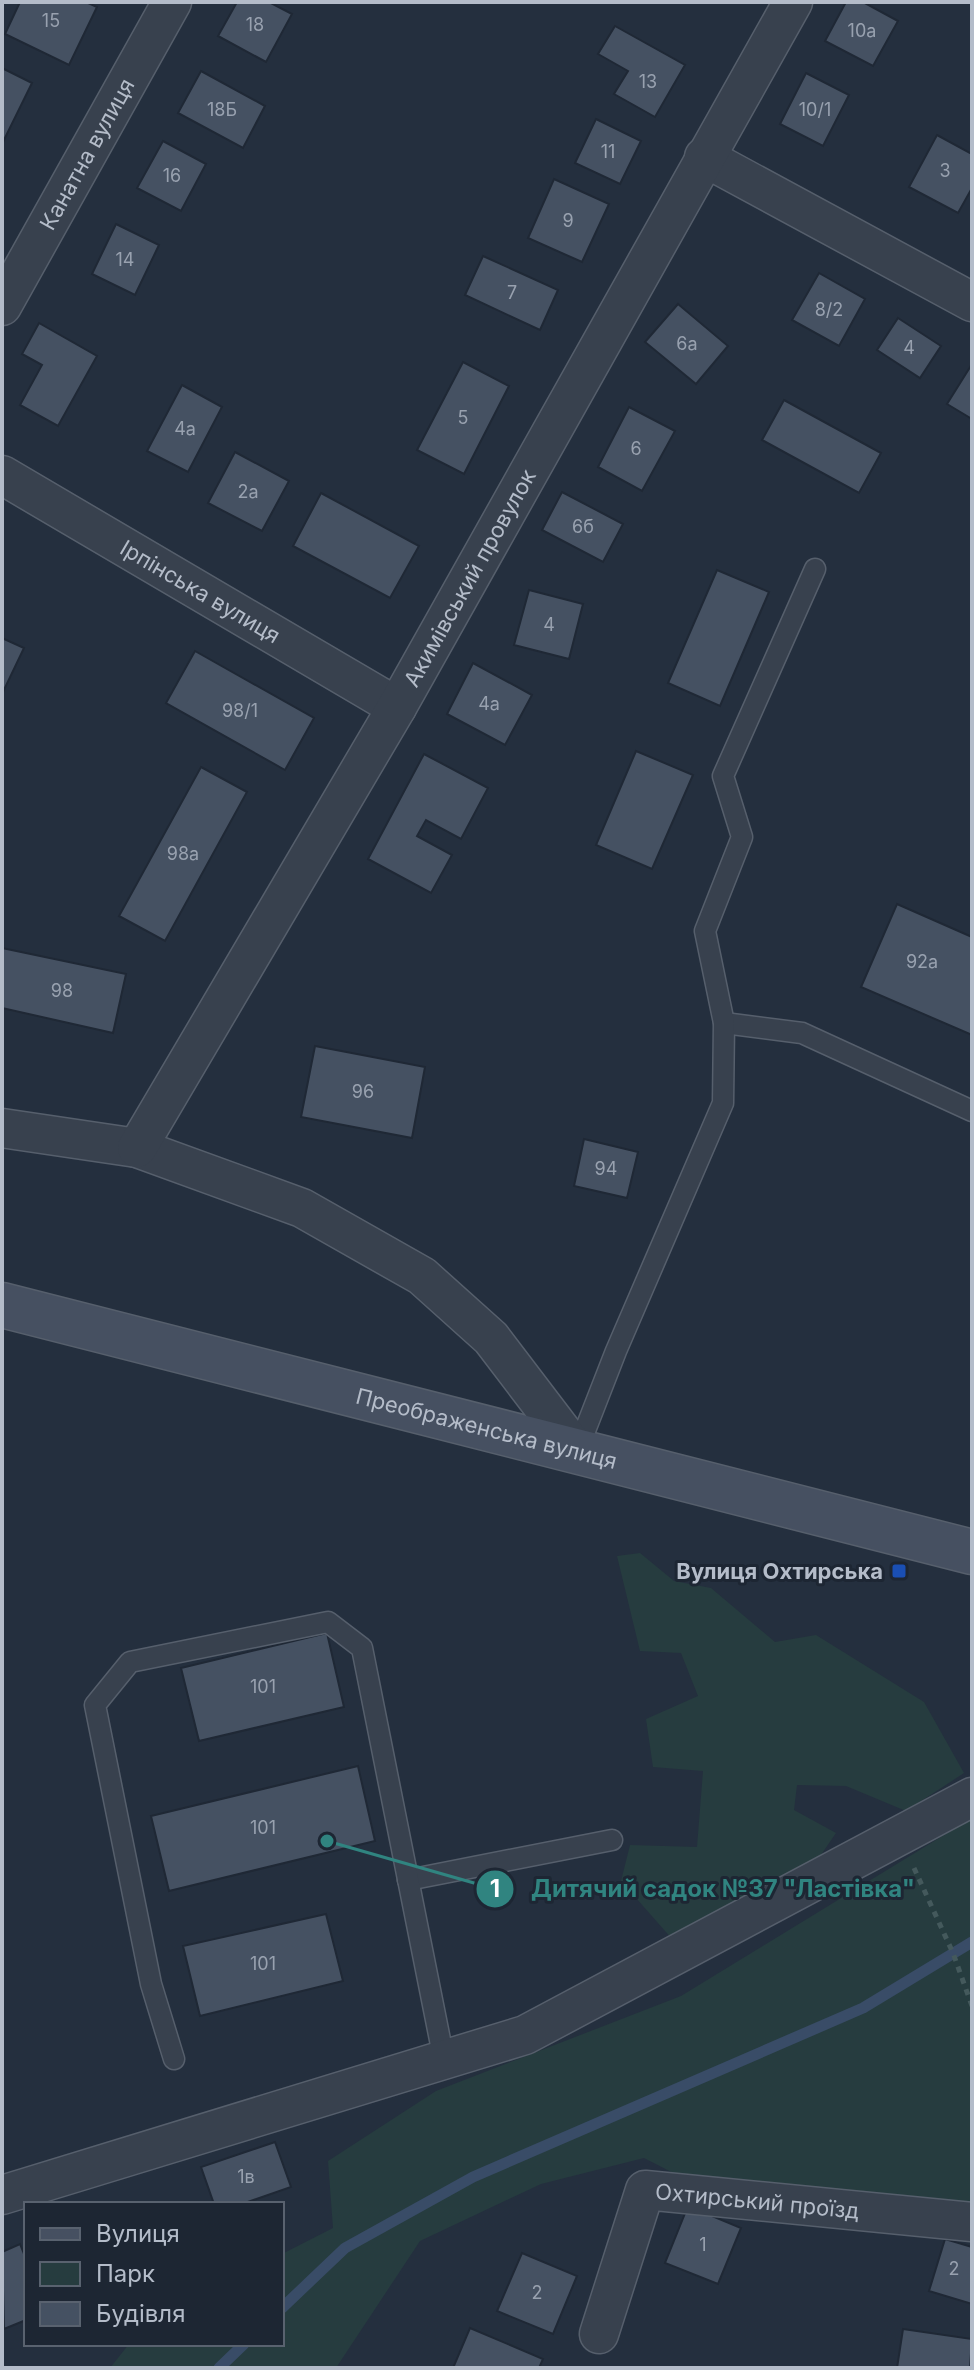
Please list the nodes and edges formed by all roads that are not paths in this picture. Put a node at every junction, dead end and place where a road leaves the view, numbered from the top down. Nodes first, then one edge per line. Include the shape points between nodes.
1 (172, 2) edge
2 (793, 2) edge
3 (704, 157) junction
4 (972, 302) edge
5 (2, 306) edge
6 (2, 475) edge
7 (815, 569) dead end
8 (397, 707) junction
9 (724, 1023) junction
10 (972, 1111) edge
11 (2, 1128) edge
12 (137, 1148) junction
13 (2, 1305) edge
14 (577, 1451) junction
15 (972, 1552) edge
16 (972, 1797) edge
17 (612, 1840) dead end
18 (408, 1880) junction
19 (174, 2059) dead end
20 (444, 2060) junction
21 (2, 2195) edge
22 (972, 2222) edge
23 (599, 2334) dead end

1 - 5 street, Канатна вулиця
2 - 3 street, Акимівський провулок
3 - 4 street
3 - 8 street, Акимівський провулок
6 - 8 street, Ірпінська вулиця
7 - 9 lane via 723,776 742,837 705,931
8 - 12 street, Акимівський провулок
9 - 10 lane via 802,1033
9 - 14 lane via 723,1103
11 - 12 street
12 - 14 street via 302,1208 422,1276 491,1338
13 - 14 main road, Преображенська вулиця
14 - 15 main road, Преображенська вулиця
16 - 20 street via 525,2035
17 - 18 lane
18 - 19 lane via 362,1648 328,1622 130,1662 95,1705 151,1984
18 - 20 lane
20 - 21 street
22 - 23 street, Охтирський проїзд via 645,2190

